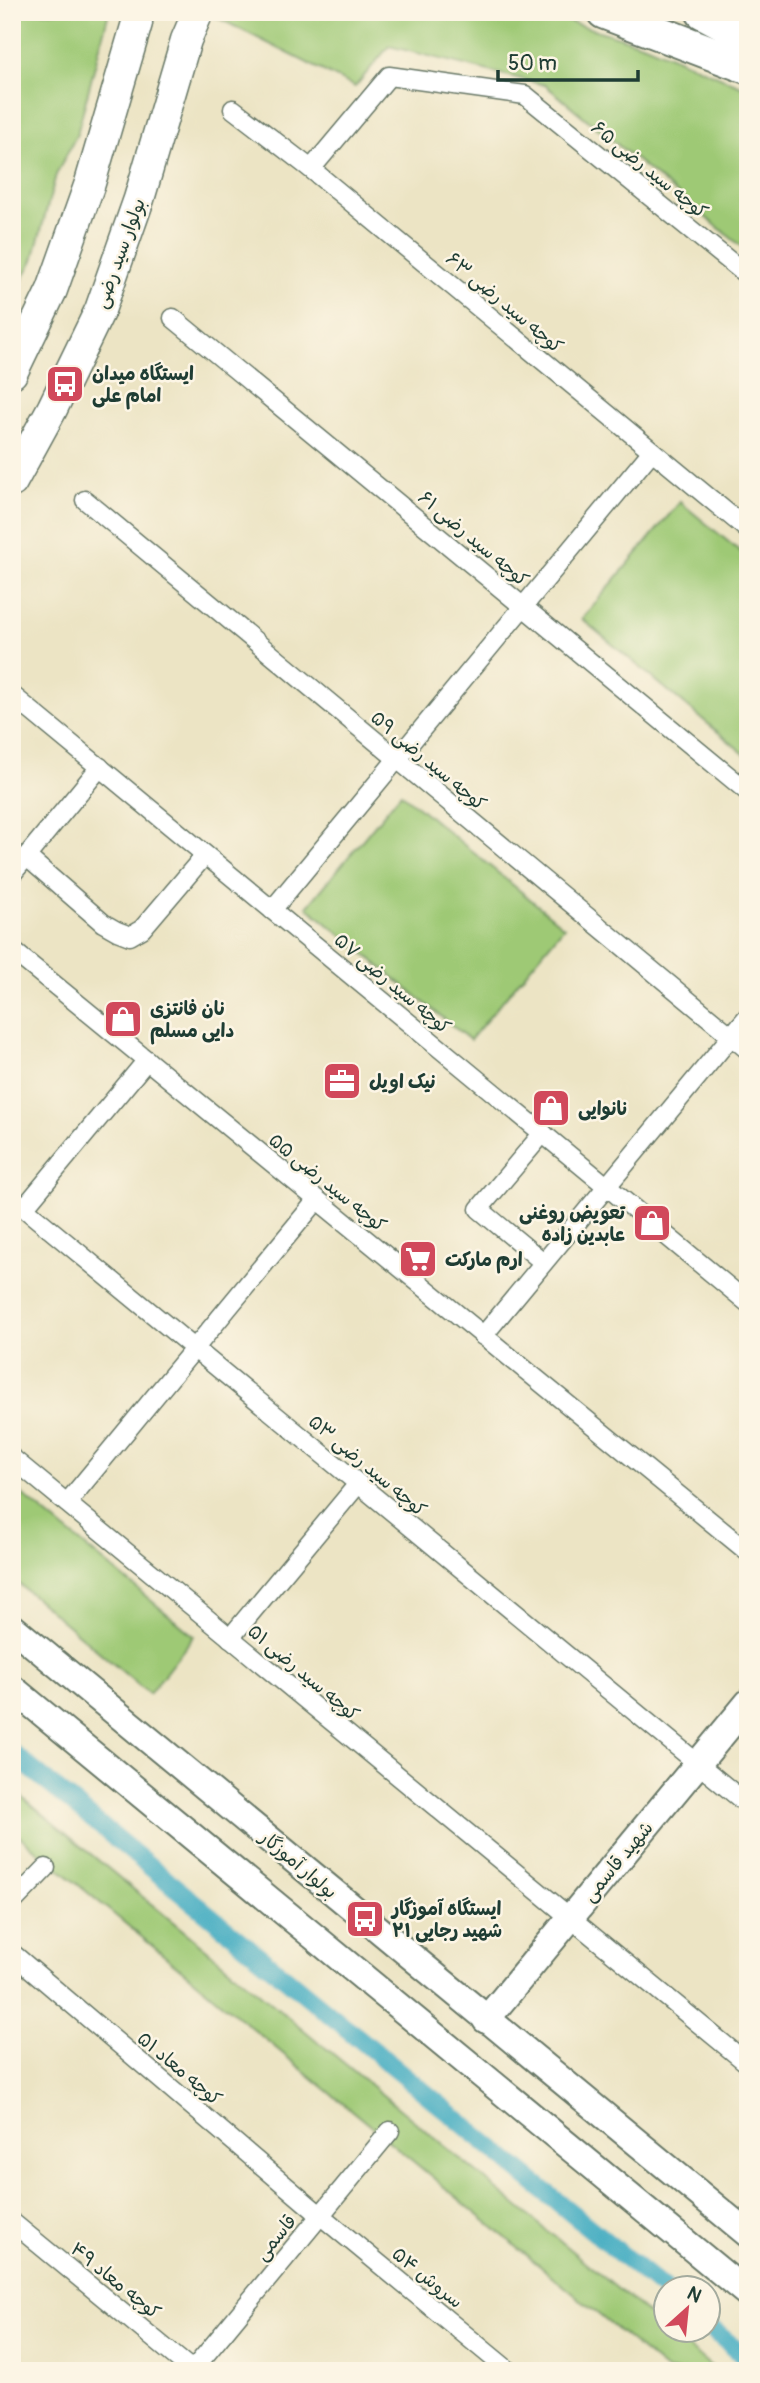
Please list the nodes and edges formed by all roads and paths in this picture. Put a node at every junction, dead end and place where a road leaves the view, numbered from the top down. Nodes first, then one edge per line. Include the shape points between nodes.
1 (137, 12) edge
2 (198, 12) edge
3 (604, 12) edge
4 (704, 12) edge
5 (748, 36) edge
6 (748, 67) edge
7 (233, 109) dead end
8 (311, 169) junction
9 (748, 276) edge
10 (173, 318) dead end
11 (12, 373) edge
12 (652, 451) junction
13 (12, 482) edge
14 (85, 500) dead end
15 (748, 530) edge
16 (523, 607) junction
17 (12, 695) edge
18 (396, 760) junction
19 (100, 768) junction
20 (748, 792) edge
21 (205, 855) junction
22 (27, 857) junction
23 (12, 874) edge
24 (272, 910) junction
25 (12, 950) edge
26 (748, 1016) edge
27 (731, 1037) junction
28 (748, 1050) edge
29 (147, 1060) junction
30 (542, 1133) junction
31 (607, 1186) junction
32 (317, 1200) junction
33 (18, 1203) edge
34 (543, 1262) junction
35 (748, 1303) edge
36 (483, 1336) junction
37 (194, 1349) junction
38 (12, 1458) edge
39 (358, 1484) junction
40 (67, 1503) junction
41 (748, 1552) edge
42 (12, 1628) edge
43 (230, 1638) junction
44 (12, 1688) edge
45 (748, 1703) edge
46 (698, 1764) junction
47 (748, 1805) edge
48 (46, 1868) dead end
49 (12, 1903) edge
50 (570, 1918) junction
51 (12, 1954) edge
52 (486, 2020) junction
53 (748, 2064) edge
54 (390, 2131) dead end
55 (320, 2216) junction
56 (12, 2222) edge
57 (748, 2234) edge
58 (748, 2294) edge
59 (192, 2370) edge
60 (509, 2371) edge

1 - 11 main road via 90,183 52,290
2 - 13 main road, بولوار سید رضی via 100,310
3 - 6 highway
4 - 5 highway
7 - 8 street, کوچه سید رضی ۶۳
8 - 9 street, کوچه سید رضی ۶۵ via 389,76 525,95
8 - 12 street, کوچه سید رضی ۶۳
10 - 16 street, کوچه سید رضی ۶۱
12 - 15 street, کوچه سید رضی ۶۳
12 - 16 street
14 - 18 street, کوچه سید رضی ۵۹
16 - 18 street
16 - 20 street, کوچه سید رضی ۶۱
17 - 19 street, کوچه سید رضی ۵۷
18 - 24 street
18 - 27 street, کوچه سید رضی ۵۹
19 - 21 street, کوچه سید رضی ۵۷
19 - 22 street
21 - 22 street via 142,929 130,936 103,923
21 - 24 street, کوچه سید رضی ۵۷
22 - 23 street
24 - 30 street, کوچه سید رضی ۵۷
25 - 29 street, کوچه سید رضی ۵۵
26 - 27 street
27 - 28 street, کوچه سید رضی ۵۹
27 - 31 street
29 - 32 street, کوچه سید رضی ۵۵
29 - 33 street
30 - 31 street, کوچه سید رضی ۵۷
30 - 34 street via 479,1209
31 - 34 street
31 - 35 street, کوچه سید رضی ۵۷
32 - 36 street, کوچه سید رضی ۵۵
32 - 37 street
33 - 37 street, کوچه سید رضی ۵۳
34 - 36 street
36 - 41 street, کوچه سید رضی ۵۵
37 - 39 street, کوچه سید رضی ۵۳
37 - 40 street
38 - 40 street, کوچه سید رضی ۵۱
39 - 43 street
39 - 46 street, کوچه سید رضی ۵۳
40 - 43 street, کوچه سید رضی ۵۱
42 - 52 main road, بولوار آموزگار
43 - 50 street, کوچه سید رضی ۵۱
44 - 58 main road
45 - 46 main road, شهید قاسمی
46 - 47 street, کوچه سید رضی ۵۳
46 - 50 main road, شهید قاسمی
48 - 49 street
50 - 52 main road, شهید قاسمی
50 - 53 street, کوچه سید رضی ۵۱
51 - 55 street, کوچه معاد ۵۱
52 - 57 main road, بولوار آموزگار
54 - 55 street, قاسمی
55 - 59 street, قاسمی
55 - 60 street, سروش ۵۴
56 - 59 street, کوچه معاد ۴۹

